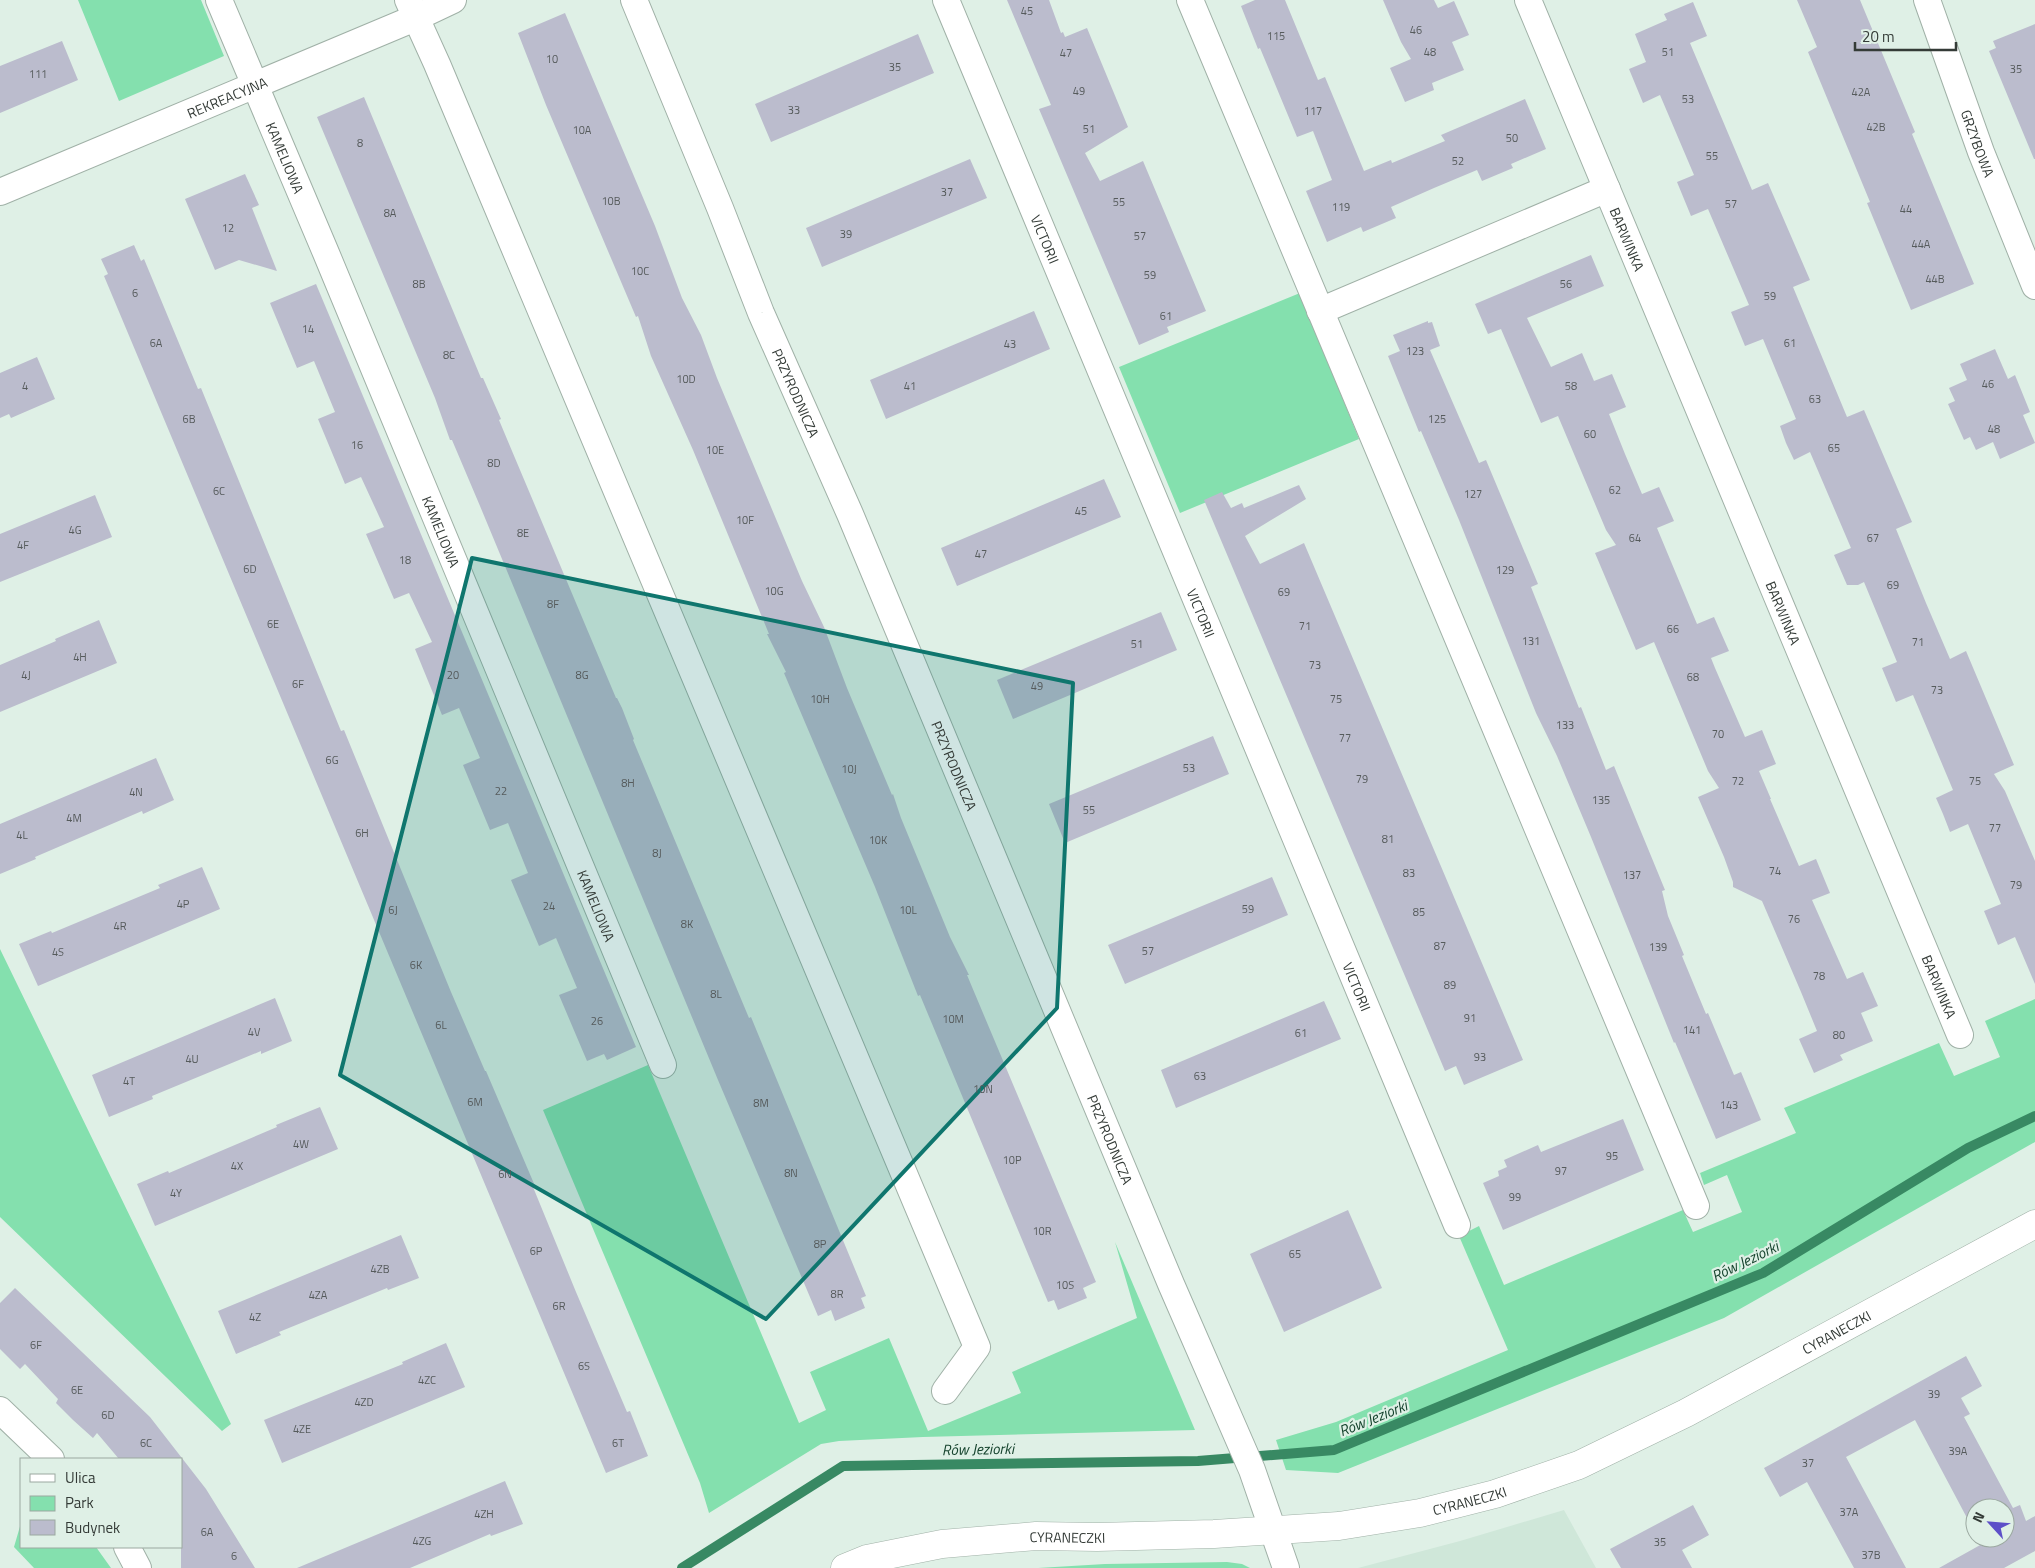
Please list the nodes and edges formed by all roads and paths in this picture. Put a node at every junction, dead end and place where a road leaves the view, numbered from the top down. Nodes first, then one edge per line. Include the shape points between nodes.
1 (219, 0) edge
2 (453, 0) edge
3 (634, 0) edge
4 (946, 0) edge
5 (1190, 0) edge
6 (1528, 0) edge
7 (1927, 0) edge
8 (411, 9) edge
9 (254, 85) junction
10 (1607, 188) junction
11 (0, 192) edge
12 (2035, 286) edge
13 (1320, 311) junction
14 (1960, 1035) dead end
15 (663, 1065) dead end
16 (1696, 1206) dead end
17 (2035, 1224) edge
18 (1457, 1225) dead end
19 (945, 1391) dead end
20 (0, 1410) edge
21 (50, 1458) edge
22 (1272, 1531) junction
23 (128, 1548) edge
24 (138, 1568) edge
25 (845, 1568) edge
26 (1286, 1568) edge

1 - 9 street, KAMELIOWA
2 - 8 street, REKREACYJNA
3 - 22 street, PRZYRODNICZA via 761,313 850,514 1171,1284 1235,1429
4 - 18 street, VICTORII
5 - 13 street
6 - 10 street, BARWINKA
7 - 12 street, GRZYBOWA via 1981,152
8 - 9 street, REKREACYJNA
8 - 19 street via 977,1347
9 - 11 street, REKREACYJNA
9 - 15 street, KAMELIOWA
10 - 13 street, BARWINKA
10 - 14 street, BARWINKA
13 - 16 street
17 - 22 street, CYRANECZKI via 1686,1413 1580,1466 1495,1494 1420,1513 1339,1526
20 - 21 street
22 - 25 street, CYRANECZKI via 1008,1538 942,1544 867,1559
22 - 26 street, PRZYRODNICZA
23 - 24 street

